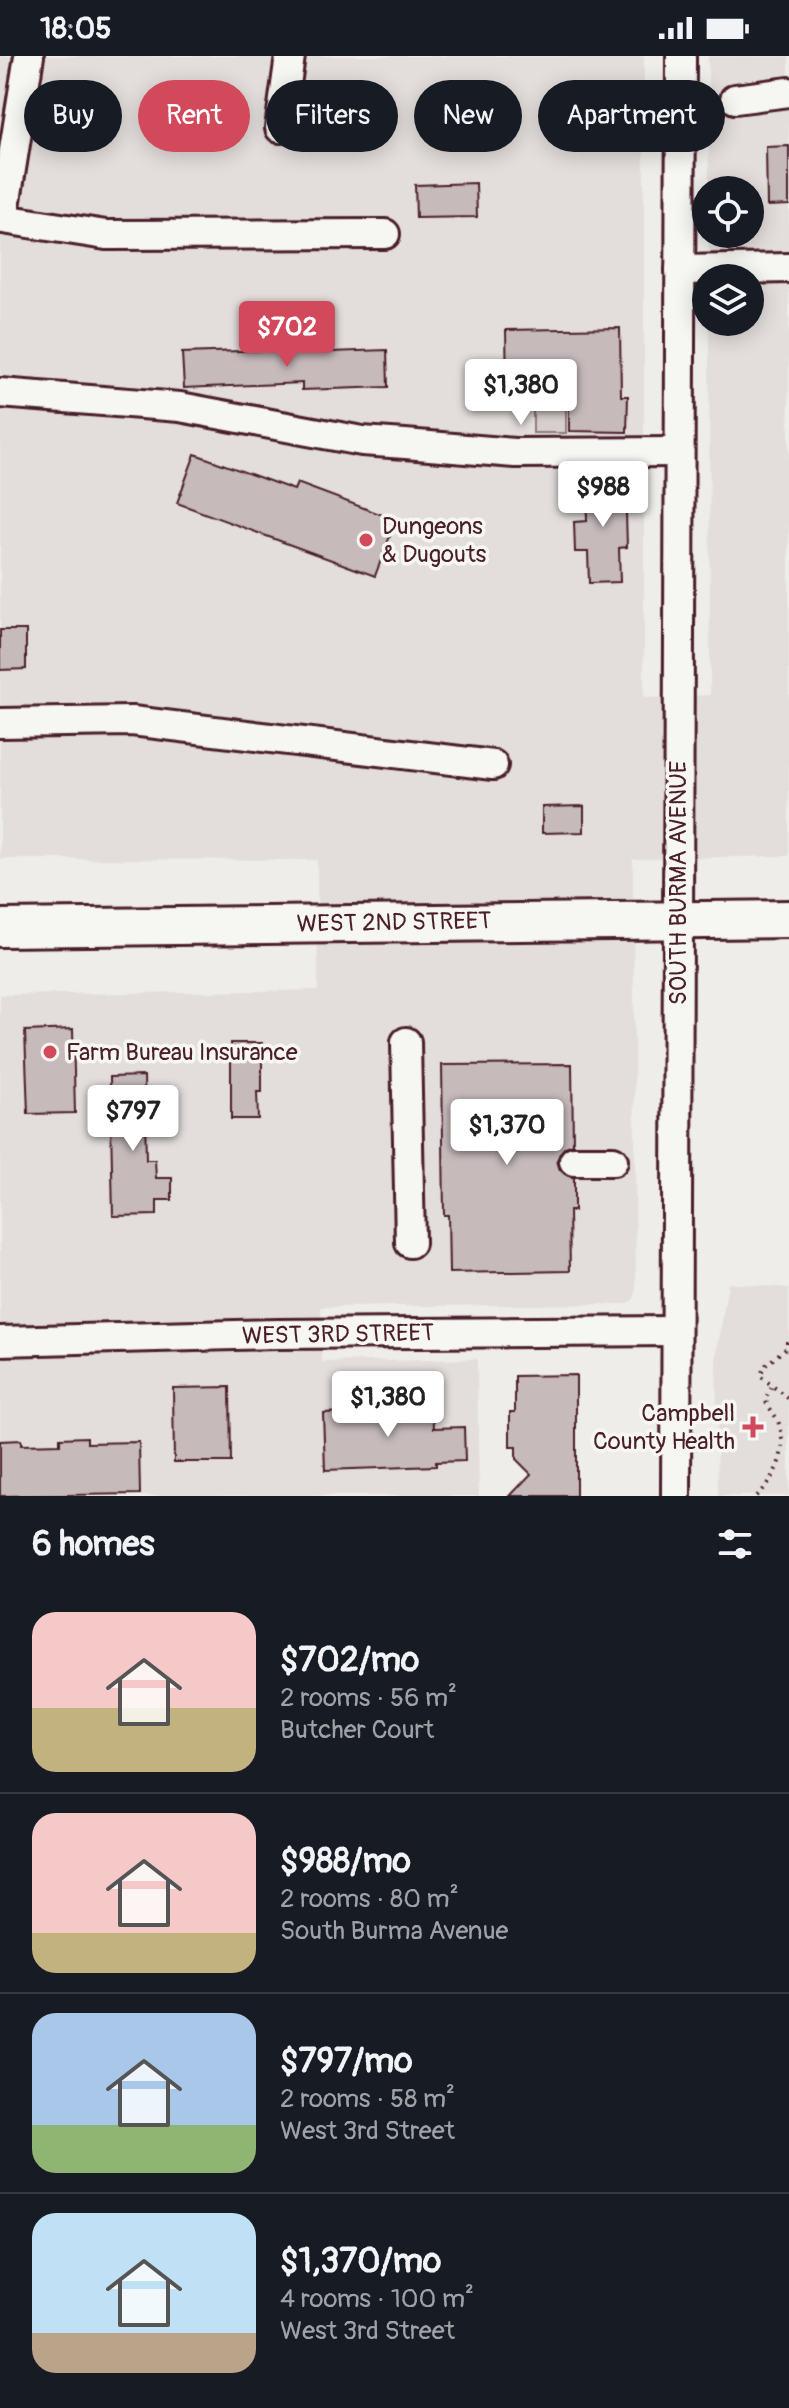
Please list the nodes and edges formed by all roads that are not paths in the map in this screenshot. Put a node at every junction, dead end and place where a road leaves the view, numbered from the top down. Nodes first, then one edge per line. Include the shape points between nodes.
1 (29, 56) edge
2 (290, 56) edge
3 (681, 56) edge
4 (287, 80) edge
5 (789, 92) edge
6 (735, 99) dead end
7 (385, 234) dead end
8 (789, 268) edge
9 (680, 270) junction
10 (0, 393) edge
11 (678, 452) junction
12 (0, 723) edge
13 (493, 765) dead end
14 (680, 919) junction
15 (789, 919) edge
16 (0, 928) edge
17 (406, 1042) dead end
18 (574, 1153) dead end
19 (613, 1153) dead end
20 (410, 1243) dead end
21 (676, 1331) junction
22 (0, 1341) edge
23 (676, 1496) edge

1 - 7 street via 3,219 106,235
2 - 4 street
3 - 9 street, SOUTH BURMA AVENUE
5 - 6 street
8 - 9 street
9 - 11 street, SOUTH BURMA AVENUE
10 - 11 street via 180,407 362,441 515,453
11 - 14 street, SOUTH BURMA AVENUE
12 - 13 street via 132,721
14 - 15 main road, WEST 2ND STREET
14 - 16 main road, WEST 2ND STREET
14 - 21 street, SOUTH BURMA AVENUE
17 - 20 street
18 - 19 street
21 - 22 street, WEST 3RD STREET
21 - 23 street, SOUTH BURMA AVENUE

